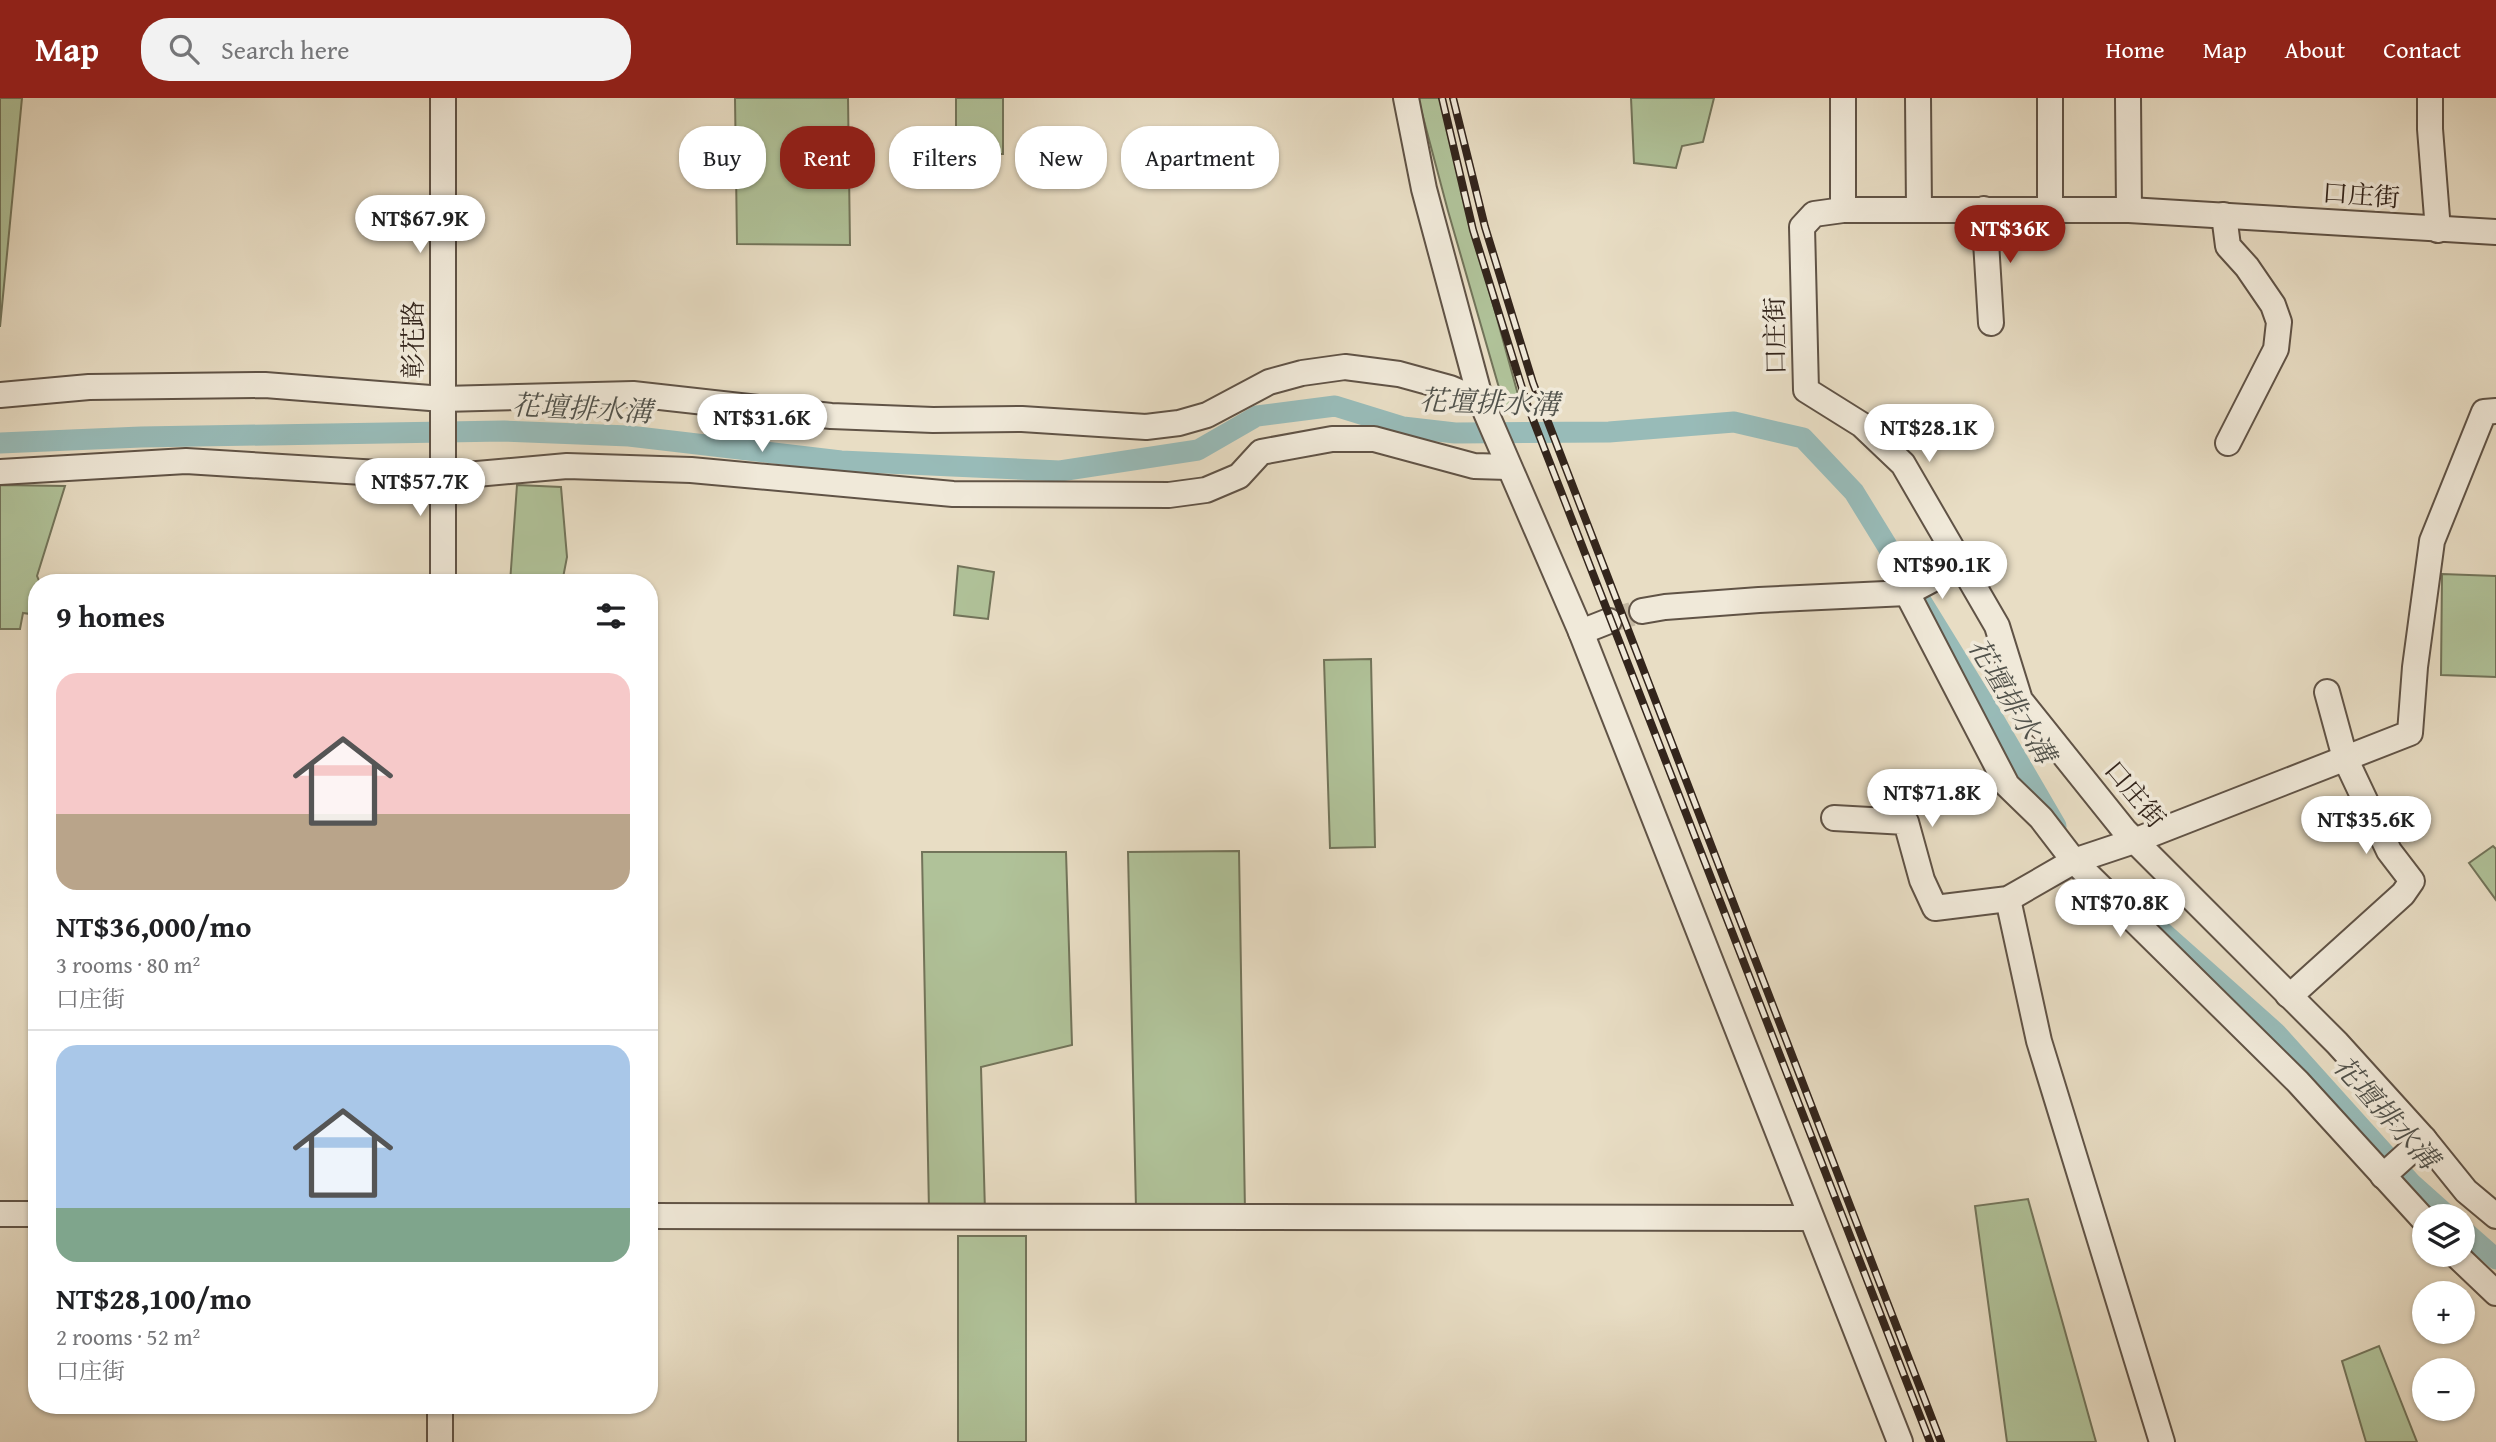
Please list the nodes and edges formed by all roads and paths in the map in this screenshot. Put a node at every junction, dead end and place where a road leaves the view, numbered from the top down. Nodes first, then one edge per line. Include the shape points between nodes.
1 (443, 98) edge
2 (1406, 98) edge
3 (1843, 98) edge
4 (1918, 98) edge
5 (2050, 98) edge
6 (2128, 98) edge
7 (2431, 98) edge
8 (1919, 209) junction
9 (1984, 209) junction
10 (2050, 210) junction
11 (2129, 210) junction
12 (1843, 211) junction
13 (2224, 215) junction
14 (2438, 230) junction
15 (2496, 232) edge
16 (1991, 323) dead end
17 (0, 395) edge
18 (1482, 404) junction
19 (443, 406) junction
20 (2496, 411) edge
21 (2228, 443) dead end
22 (1505, 459) junction
23 (443, 465) junction
24 (0, 472) edge
25 (1955, 569) junction
26 (443, 574) edge
27 (1911, 591) junction
28 (1642, 611) tunnel mouth
29 (1609, 621) tunnel mouth
30 (1581, 632) junction
31 (2327, 692) dead end
32 (2345, 758) junction
33 (1835, 818) dead end
34 (2134, 841) junction
35 (2074, 861) junction
36 (2008, 899) junction
37 (2288, 995) junction
38 (2420, 1143) junction
39 (2386, 1173) junction
40 (2412, 1205) edge
41 (0, 1214) edge
42 (28, 1214) edge
43 (658, 1216) edge
44 (2496, 1216) edge
45 (1811, 1218) junction
46 (2469, 1267) edge
47 (2496, 1293) edge
48 (440, 1414) edge
49 (440, 1442) edge
50 (1900, 1442) edge
51 (2162, 1442) edge

1 - 19 street, 彰花路
2 - 18 street via 1424,189
3 - 12 street
4 - 8 street
5 - 10 street
6 - 11 street
7 - 14 street
8 - 9 street, 口庄街
8 - 12 street, 口庄街
9 - 10 street, 口庄街
9 - 16 street
10 - 11 street, 口庄街
11 - 13 street, 口庄街
12 - 25 street, 口庄街 via 1814,214 1802,227 1806,390 1862,425 1903,464
13 - 14 street, 口庄街
13 - 21 street via 2228,246 2247,267 2279,322 2276,349
14 - 15 street, 口庄街
17 - 19 street via 89,387 265,385
18 - 19 street via 1450,388 1399,374 1345,368 1269,382 1207,415 1146,427 1022,419 831,416 634,394
18 - 22 street
19 - 23 street, 彰花路
20 - 32 street via 2484,412 2432,541 2410,733
22 - 23 street via 1474,466 1374,439 1332,439 1261,452 1239,476 1206,490 1169,495 953,494 691,470
22 - 30 street
23 - 24 street via 186,461
23 - 26 street, 彰花路
25 - 27 street
25 - 34 street, 口庄街 via 1997,626 2020,700
27 - 28 street
27 - 35 street via 2007,785 2041,818
29 - 30 street
30 - 45 street
31 - 32 street
32 - 34 street
32 - 37 street via 2389,851 2412,881
33 - 36 street via 1906,822 1935,908
34 - 35 street
34 - 37 street, 口庄街
35 - 36 street
35 - 39 street
36 - 51 street via 2039,1041
37 - 38 street, 口庄街 via 2337,1044
38 - 39 street
38 - 44 street, 口庄街
39 - 40 street
41 - 42 street
43 - 45 street
45 - 50 street
46 - 47 street
48 - 49 street

